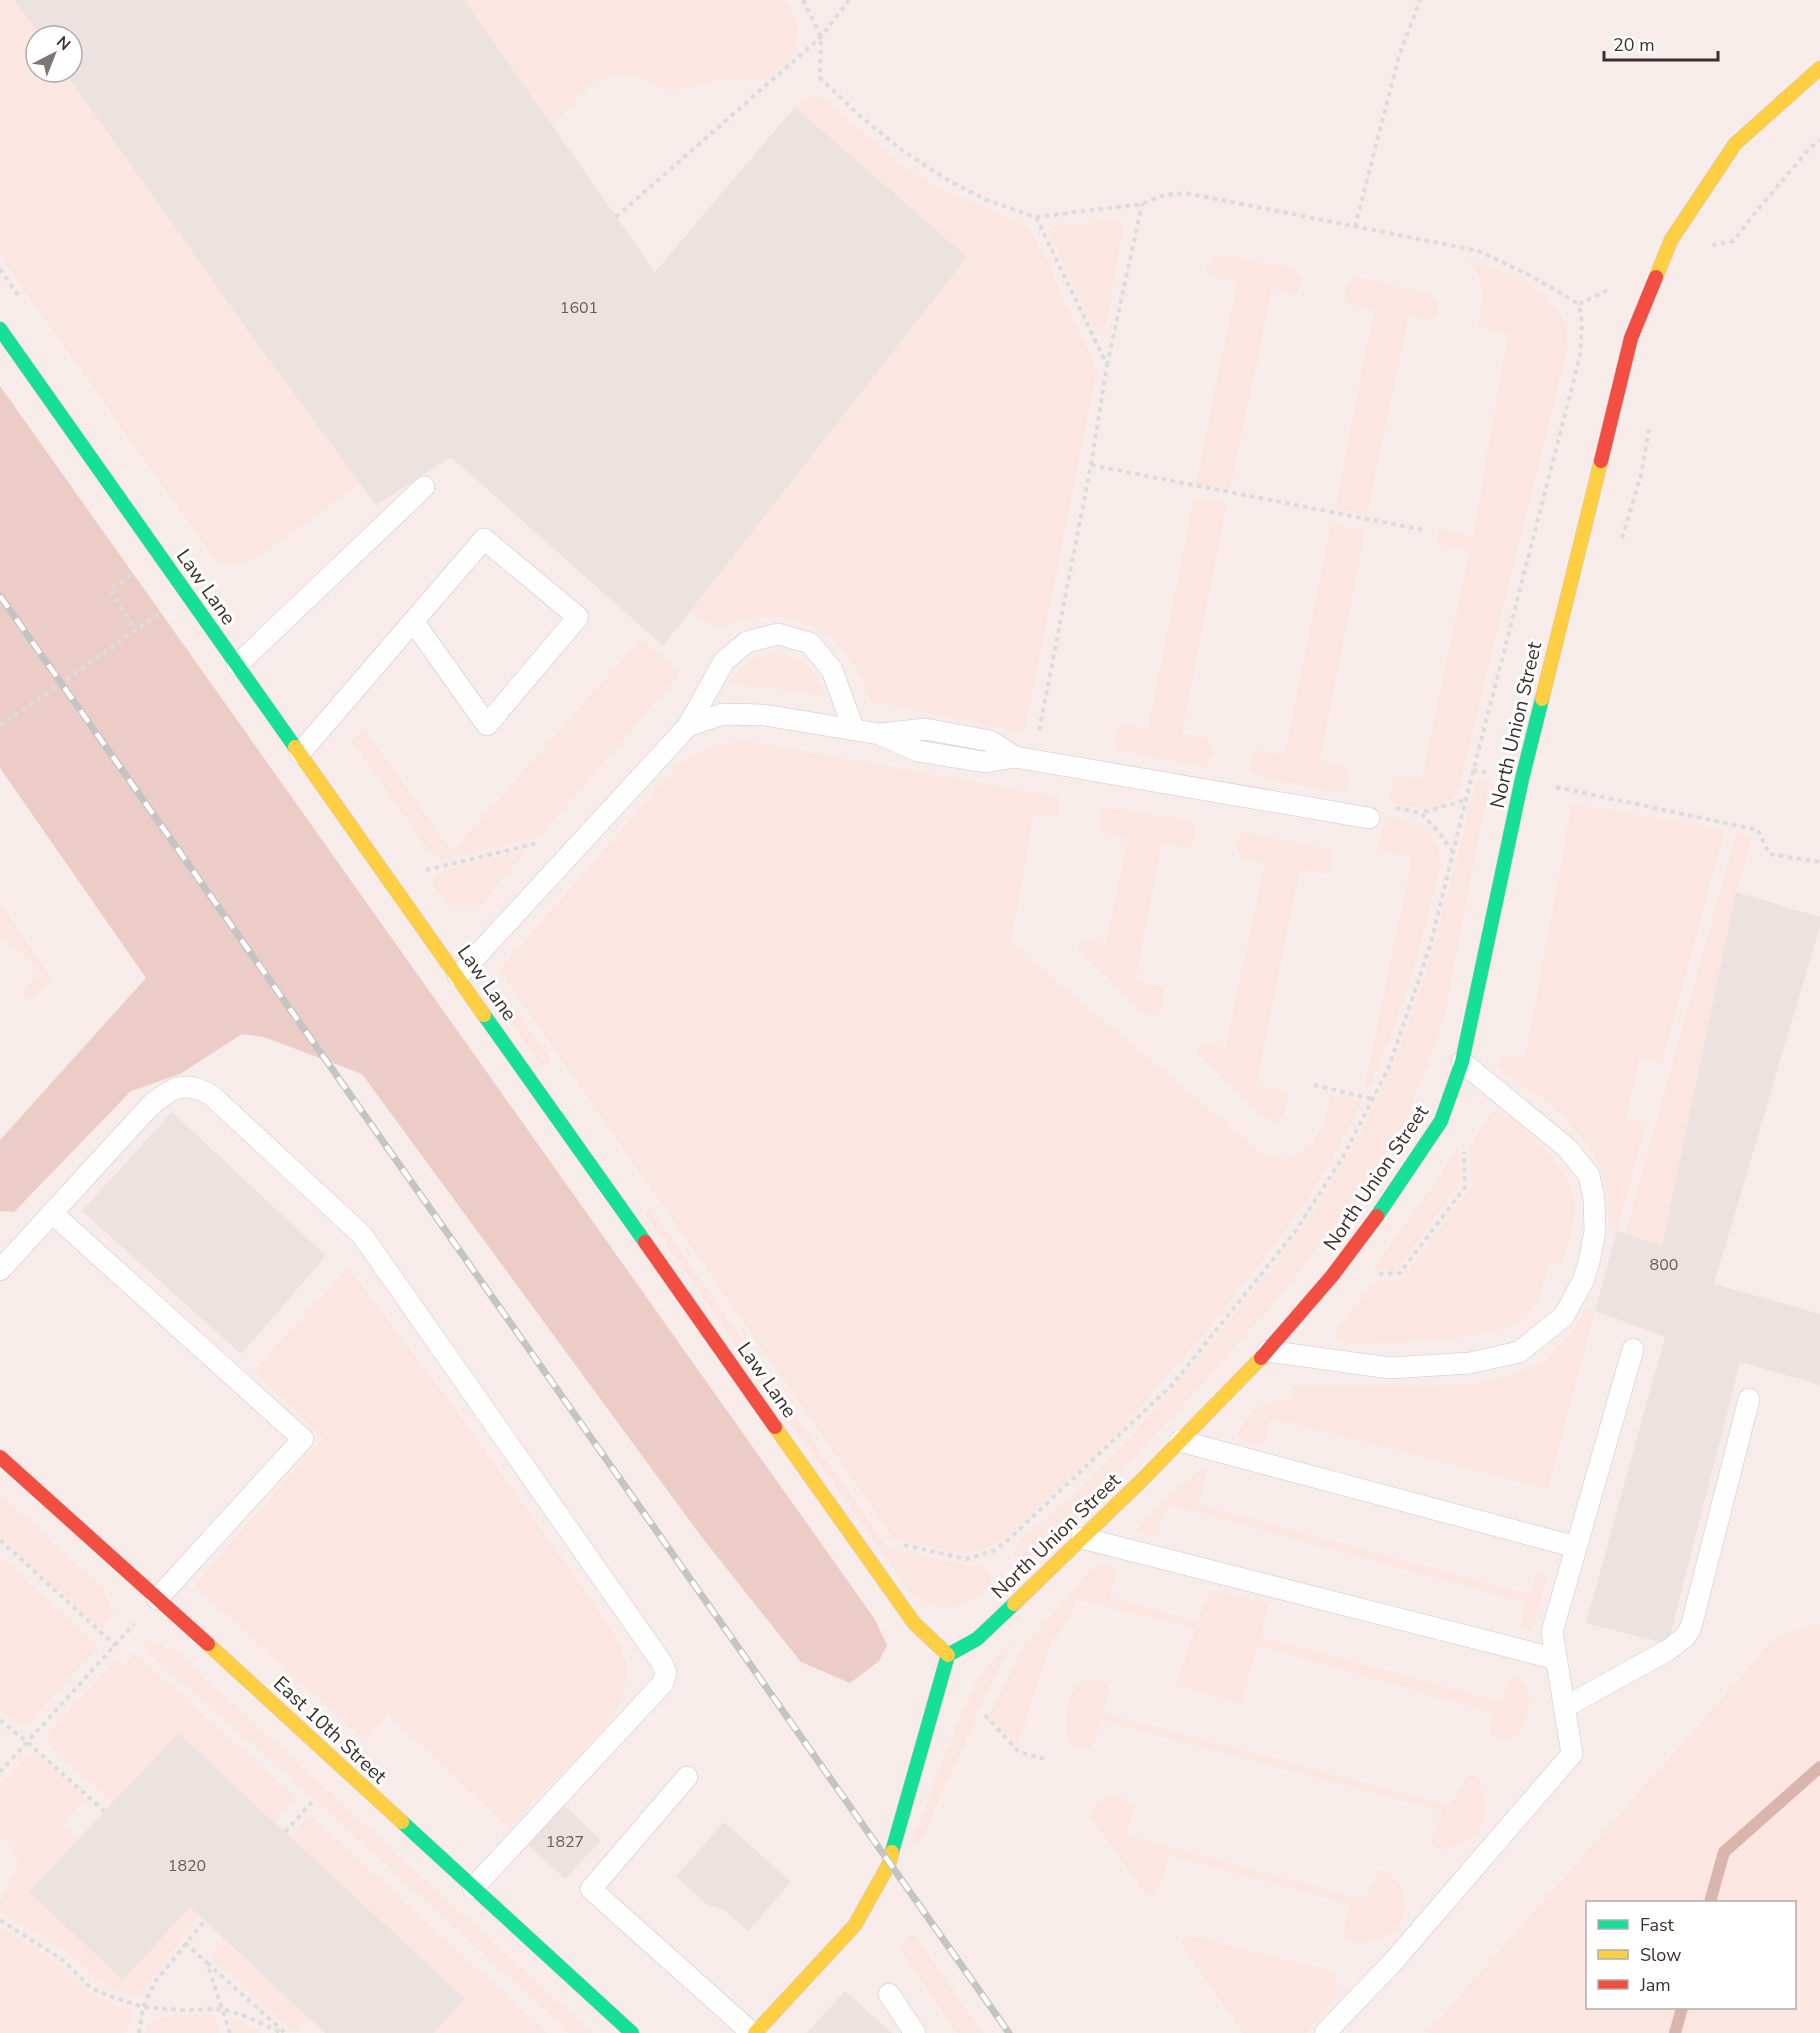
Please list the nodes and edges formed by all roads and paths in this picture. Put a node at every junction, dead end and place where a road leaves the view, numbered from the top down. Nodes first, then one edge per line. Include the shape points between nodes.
1 (803, 0) edge
2 (849, 0) edge
3 (1420, 0) edge
4 (821, 37) junction
5 (1820, 68) edge
6 (1820, 140) edge
7 (1142, 204) junction
8 (616, 217) dead end
9 (1036, 217) junction
10 (1355, 227) junction
11 (1704, 247) dead end
12 (0, 329) edge
13 (1107, 365) junction
14 (1651, 418) dead end
15 (1091, 465) junction
16 (424, 487) dead end
17 (1424, 530) dead end
18 (1620, 543) dead end
19 (413, 621) junction
20 (237, 665) junction
21 (688, 726) junction
22 (854, 730) junction
23 (1037, 740) dead end
24 (300, 753) junction
25 (1473, 770) junction
26 (1522, 779) junction
27 (1466, 799) junction
28 (1391, 807) dead end
29 (1421, 813) junction
30 (1369, 818) dead end
31 (549, 841) dead end
32 (1453, 852) junction
33 (1820, 862) edge
34 (419, 872) dead end
35 (458, 976) junction
36 (1462, 1062) junction
37 (1314, 1085) dead end
38 (1373, 1099) junction
39 (1464, 1146) dead end
40 (52, 1213) junction
41 (0, 1270) edge
42 (1372, 1277) dead end
43 (1633, 1349) dead end
44 (1268, 1351) junction
45 (1749, 1399) dead end
46 (1180, 1441) junction
47 (0, 1457) edge
48 (1082, 1538) junction
49 (0, 1540) edge
50 (902, 1545) dead end
51 (1576, 1547) junction
52 (157, 1599) junction
53 (115, 1645) junction
54 (948, 1655) junction
55 (1557, 1659) junction
56 (1564, 1707) junction
57 (985, 1715) dead end
58 (0, 1720) edge
59 (27, 1742) junction
60 (1046, 1760) dead end
61 (0, 1772) edge
62 (687, 1777) dead end
63 (312, 1802) dead end
64 (104, 1811) dead end
65 (285, 1832) dead end
66 (473, 1888) junction
67 (0, 1920) edge
68 (205, 1920) dead end
69 (185, 1943) junction
70 (207, 1963) junction
71 (889, 1994) dead end
72 (143, 2007) junction
73 (223, 2009) junction
74 (139, 2033) edge
75 (230, 2033) edge
76 (284, 2033) edge
77 (632, 2033) edge
78 (754, 2033) edge
79 (915, 2033) edge
80 (1325, 2033) edge

1 - 4 path
2 - 4 path
3 - 10 path via 1399,56
4 - 8 path
4 - 9 path via 820,78 860,116 903,151 948,180 984,199
5 - 26 street, North Union Street via 1735,144 1671,240 1631,338
6 - 11 path via 1734,242
7 - 9 path
7 - 10 path via 1164,195 1185,193
7 - 13 path
9 - 13 path
10 - 25 path via 1479,251 1578,304 1582,324 1580,356
12 - 20 street, Law Lane
13 - 15 path
14 - 18 path via 1641,475
15 - 17 path
15 - 23 path
16 - 20 lane
19 - 19 lane via 484,539 579,617 487,724
19 - 24 lane
20 - 24 street, Law Lane
21 - 22 lane via 723,714 764,715
21 - 22 lane via 724,661 747,642 778,634 810,643 832,670
21 - 35 lane
22 - 30 lane via 879,734 918,751 985,762 1015,757
24 - 35 street, Law Lane
25 - 26 path
25 - 27 path
26 - 33 path via 1758,830 1769,854
26 - 36 street, North Union Street
27 - 29 path
27 - 32 path
28 - 29 path
29 - 32 path
31 - 34 path
32 - 38 path via 1431,943 1389,1067
35 - 54 street, Law Lane via 914,1623
36 - 44 street, North Union Street via 1441,1121 1393,1194 1332,1276
36 - 44 lane via 1567,1148 1589,1175 1595,1231 1583,1281 1564,1316 1519,1352 1470,1363 1390,1368
37 - 38 path
38 - 50 path via 1343,1157 1295,1232 1173,1384 993,1551 967,1559
39 - 42 path via 1465,1187 1400,1274
40 - 41 lane
40 - 52 lane via 303,1439
40 - 66 lane via 163,1094 181,1086 197,1086 211,1095 362,1234 662,1663 666,1673 663,1683
43 - 51 lane
44 - 46 street, North Union Street
45 - 56 lane via 1691,1628 1668,1650
46 - 48 street, North Union Street
46 - 51 lane
47 - 52 street, East 10th Street
48 - 54 street, North Union Street via 977,1639
48 - 55 lane
49 - 53 path
51 - 55 lane via 1552,1632
52 - 53 path
52 - 66 street, East 10th Street
53 - 59 path
54 - 78 street via 889,1864 855,1925
55 - 56 lane
56 - 80 lane via 1572,1754 1392,1963
57 - 60 path via 1019,1752
58 - 59 path
59 - 61 path
59 - 64 path
62 - 78 lane via 591,1889
63 - 65 path
66 - 77 street, East 10th Street
67 - 72 path via 64,1961 91,1988
68 - 69 path
69 - 70 path
69 - 72 path via 155,1982
70 - 73 path
70 - 76 path
71 - 79 lane
72 - 73 path
72 - 74 path
73 - 75 path
73 - 76 path

